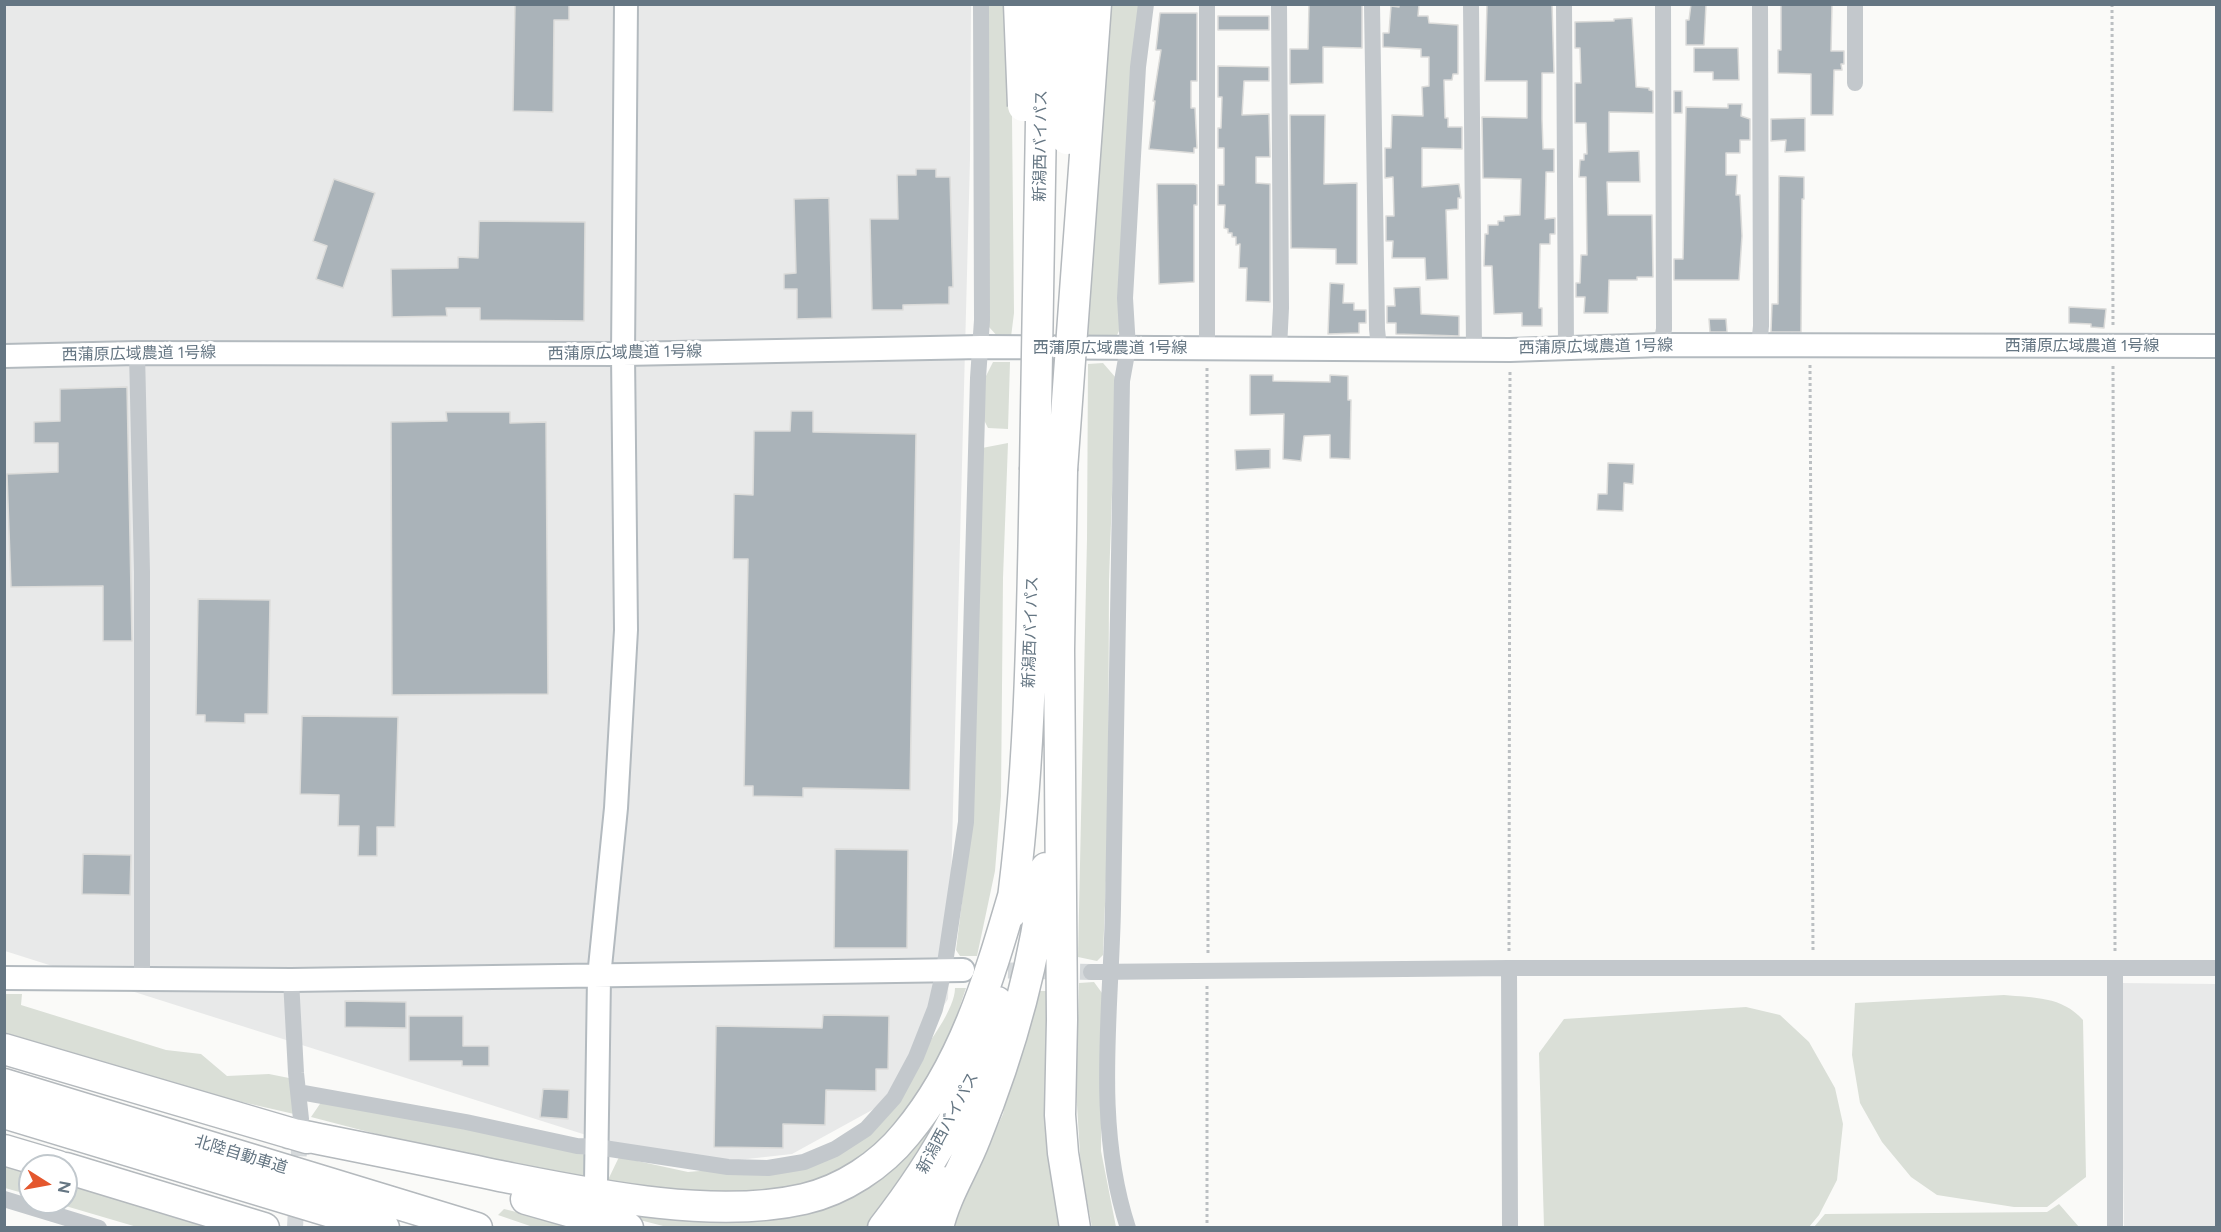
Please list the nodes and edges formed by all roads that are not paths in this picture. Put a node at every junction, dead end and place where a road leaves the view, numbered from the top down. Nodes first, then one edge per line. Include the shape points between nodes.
1 (626, 4) edge
2 (981, 4) edge
3 (1019, 4) edge
4 (1043, 4) edge
5 (1069, 4) edge
6 (1096, 4) edge
7 (1146, 4) edge
8 (1207, 4) edge
9 (1279, 4) edge
10 (1372, 4) edge
11 (1471, 4) edge
12 (1564, 4) edge
13 (1663, 4) edge
14 (1760, 4) edge
15 (1855, 4) edge
16 (1855, 83) dead end
17 (1661, 345) junction
18 (1759, 346) junction
19 (2217, 346) edge
20 (981, 347) junction
21 (1128, 348) junction
22 (1207, 348) junction
23 (1279, 348) junction
24 (1379, 348) junction
25 (1474, 348) junction
26 (1566, 348) junction
27 (137, 353) junction
28 (622, 354) junction
29 (4, 356) edge
30 (1037, 361) junction
31 (1048, 470) junction
32 (1059, 650) junction
33 (1014, 893) junction
34 (1509, 968) junction
35 (2115, 968) junction
36 (2217, 968) edge
37 (953, 970) junction
38 (1091, 972) tunnel mouth
39 (1111, 972) junction
40 (598, 976) junction
41 (4, 978) edge
42 (142, 979) junction
43 (291, 980) junction
44 (4, 1049) edge
45 (997, 1078) junction
46 (4, 1084) edge
47 (299, 1092) junction
48 (4, 1113) edge
49 (295, 1126) junction
50 (597, 1147) junction
51 (78, 1172) edge
52 (596, 1182) dead end
53 (4, 1199) edge
54 (99, 1227) edge
55 (264, 1227) edge
56 (384, 1227) edge
57 (477, 1227) edge
58 (628, 1227) edge
59 (883, 1227) edge
60 (910, 1227) edge
61 (939, 1227) edge
62 (1075, 1227) edge
63 (1128, 1227) edge
64 (1510, 1227) edge
65 (2115, 1227) edge

1 - 28 street
2 - 20 street
3 - 30 highway, bridge
4 - 30 highway, 新潟西バイパス, bridge
5 - 31 highway, 新潟西バイパス, bridge
6 - 31 highway, bridge
7 - 21 street via 1138,67 1125,298
8 - 22 street
9 - 23 street
10 - 24 street
11 - 25 street
12 - 26 street
13 - 17 street
14 - 18 street
15 - 16 street
17 - 18 street, 西蒲原広域農道 1号線
17 - 26 street, 西蒲原広域農道 1号線
18 - 19 street, 西蒲原広域農道 1号線
20 - 21 street, 西蒲原広域農道 1号線
20 - 28 street, 西蒲原広域農道 1号線
20 - 37 street via 966,822
21 - 22 street, 西蒲原広域農道 1号線
21 - 39 street via 1122,381
22 - 23 street, 西蒲原広域農道 1号線
23 - 24 street, 西蒲原広域農道 1号線
24 - 25 street, 西蒲原広域農道 1号線
25 - 26 street, 西蒲原広域農道 1号線
27 - 28 street, 西蒲原広域農道 1号線
27 - 29 street, 西蒲原広域農道 1号線
27 - 42 street via 142,572
28 - 40 street via 626,630 616,808
30 - 31 highway, 新潟西バイパス, bridge
31 - 32 highway, 新潟西バイパス
31 - 33 highway, 新潟西バイパス
32 - 45 highway via 1053,799 1044,887 1025,986
32 - 62 highway, 新潟西バイパス via 1060,1115
33 - 49 highway via 978,1006 926,1109 883,1158 859,1176 824,1193 775,1204 742,1206 636,1200 575,1191
33 - 59 highway, 新潟西バイパス via 995,1011 980,1062 938,1149
34 - 35 street
34 - 39 street
34 - 64 street
35 - 36 street
35 - 65 street
37 - 40 street
37 - 50 street via 894,1098 866,1129 835,1149 804,1162 768,1168 728,1167
38 - 39 street
39 - 63 street via 1107,1081 1112,1162
40 - 43 street
40 - 50 street
41 - 42 street
42 - 43 street
43 - 47 street
44 - 49 highway
45 - 60 highway via 952,1169
45 - 61 highway
46 - 57 highway, 北陸自動車道
47 - 49 street
47 - 50 street
48 - 56 highway, 北陸自動車道
49 - 58 highway
50 - 52 street
51 - 55 highway
53 - 54 street

